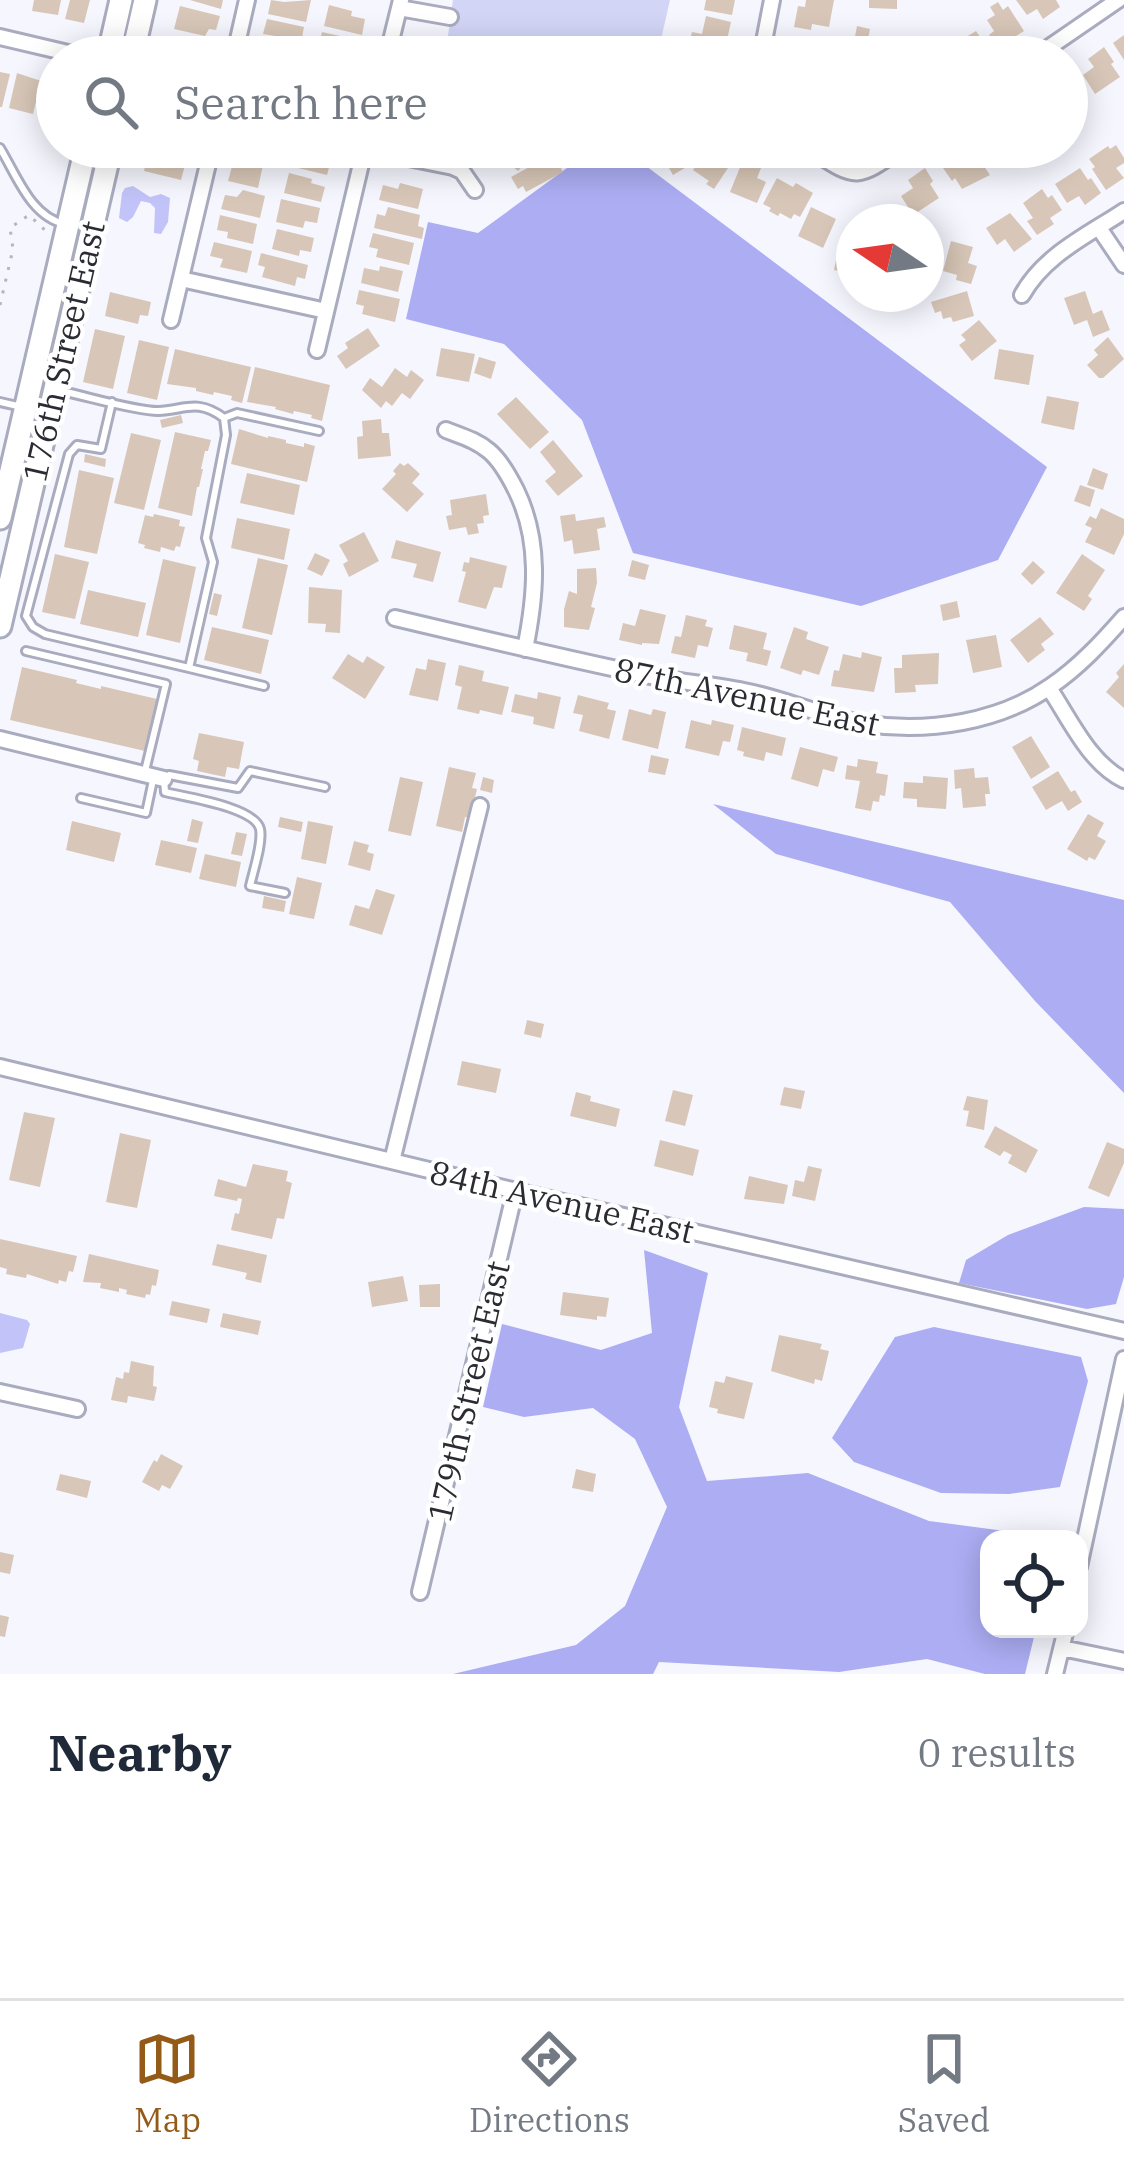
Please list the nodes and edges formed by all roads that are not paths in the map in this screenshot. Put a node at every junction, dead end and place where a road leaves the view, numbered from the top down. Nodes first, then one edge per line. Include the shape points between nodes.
1 (121, 0) edge
2 (145, 0) edge
3 (247, 0) edge
4 (772, 0) edge
5 (1118, 0) edge
6 (400, 4) edge
7 (450, 17) dead end
8 (112, 36) edge
9 (137, 36) edge
10 (239, 36) edge
11 (392, 36) edge
12 (765, 36) edge
13 (1066, 36) edge
14 (0, 37) edge
15 (36, 45) edge
16 (0, 148) edge
17 (80, 168) edge
18 (92, 168) edge
19 (105, 168) edge
20 (207, 168) edge
21 (359, 168) edge
22 (455, 168) edge
23 (840, 168) edge
24 (874, 168) edge
25 (475, 190) dead end
26 (1124, 211) edge
27 (1099, 227) junction
28 (61, 232) junction
29 (87, 248) junction
30 (1124, 266) edge
31 (181, 279) junction
32 (1022, 295) dead end
33 (326, 311) junction
34 (171, 320) dead end
35 (317, 350) dead end
36 (54, 389) junction
37 (0, 402) edge
38 (112, 402) junction
39 (26, 408) junction
40 (224, 418) junction
41 (446, 430) dead end
42 (319, 431) dead end
43 (0, 518) edge
44 (1124, 617) edge
45 (394, 618) dead end
46 (0, 626) edge
47 (525, 649) junction
48 (26, 651) dead end
49 (189, 668) junction
50 (264, 686) dead end
51 (1049, 688) junction
52 (0, 739) edge
53 (154, 776) junction
54 (1124, 780) edge
55 (325, 787) dead end
56 (81, 798) dead end
57 (480, 806) dead end
58 (285, 893) dead end
59 (0, 1067) edge
60 (392, 1161) junction
61 (515, 1191) junction
62 (1124, 1331) edge
63 (1124, 1359) edge
64 (0, 1391) edge
65 (77, 1409) dead end
66 (1087, 1530) edge
67 (420, 1592) dead end
68 (1064, 1638) edge
69 (1062, 1648) junction
70 (1124, 1661) edge
71 (1055, 1674) edge

1 - 8 main road
2 - 9 main road
3 - 10 street
4 - 12 street
5 - 13 street
6 - 7 street
6 - 11 street
14 - 15 street
16 - 28 lane via 34,206
17 - 28 main road, 176th Street East
18 - 29 main road via 77,235
19 - 29 main road, 176th Street East
20 - 31 street
21 - 33 street
22 - 25 street
23 - 24 street via 857,176
26 - 27 street
27 - 30 street
27 - 32 street via 1048,261
28 - 39 main road, 176th Street East
29 - 36 main road, 176th Street East
31 - 33 street
31 - 34 street
33 - 35 street
36 - 38 lane
36 - 46 main road, 176th Street East
37 - 39 lane
38 - 40 lane via 160,411 188,405
38 - 49 lane via 100,449 77,445 69,454 26,616 45,634
39 - 43 main road, 176th Street East
40 - 42 lane via 237,413
40 - 49 lane via 206,538 213,562
41 - 47 street via 493,454 524,506 535,572
44 - 51 street, 87th Avenue East
45 - 47 street, 87th Avenue East
47 - 51 street, 87th Avenue East via 892,726 975,719
48 - 53 lane via 166,684
49 - 50 lane
51 - 54 street via 1102,765
52 - 53 street
53 - 55 lane via 238,788 250,771
53 - 56 lane via 146,814
53 - 58 lane via 164,792 255,820 261,833 250,886
57 - 60 street
59 - 60 street, 84th Avenue East
60 - 61 street, 84th Avenue East
61 - 62 street, 84th Avenue East
61 - 67 street, 179th Street East
63 - 66 street
64 - 65 street
68 - 69 street
69 - 70 street
69 - 71 street

